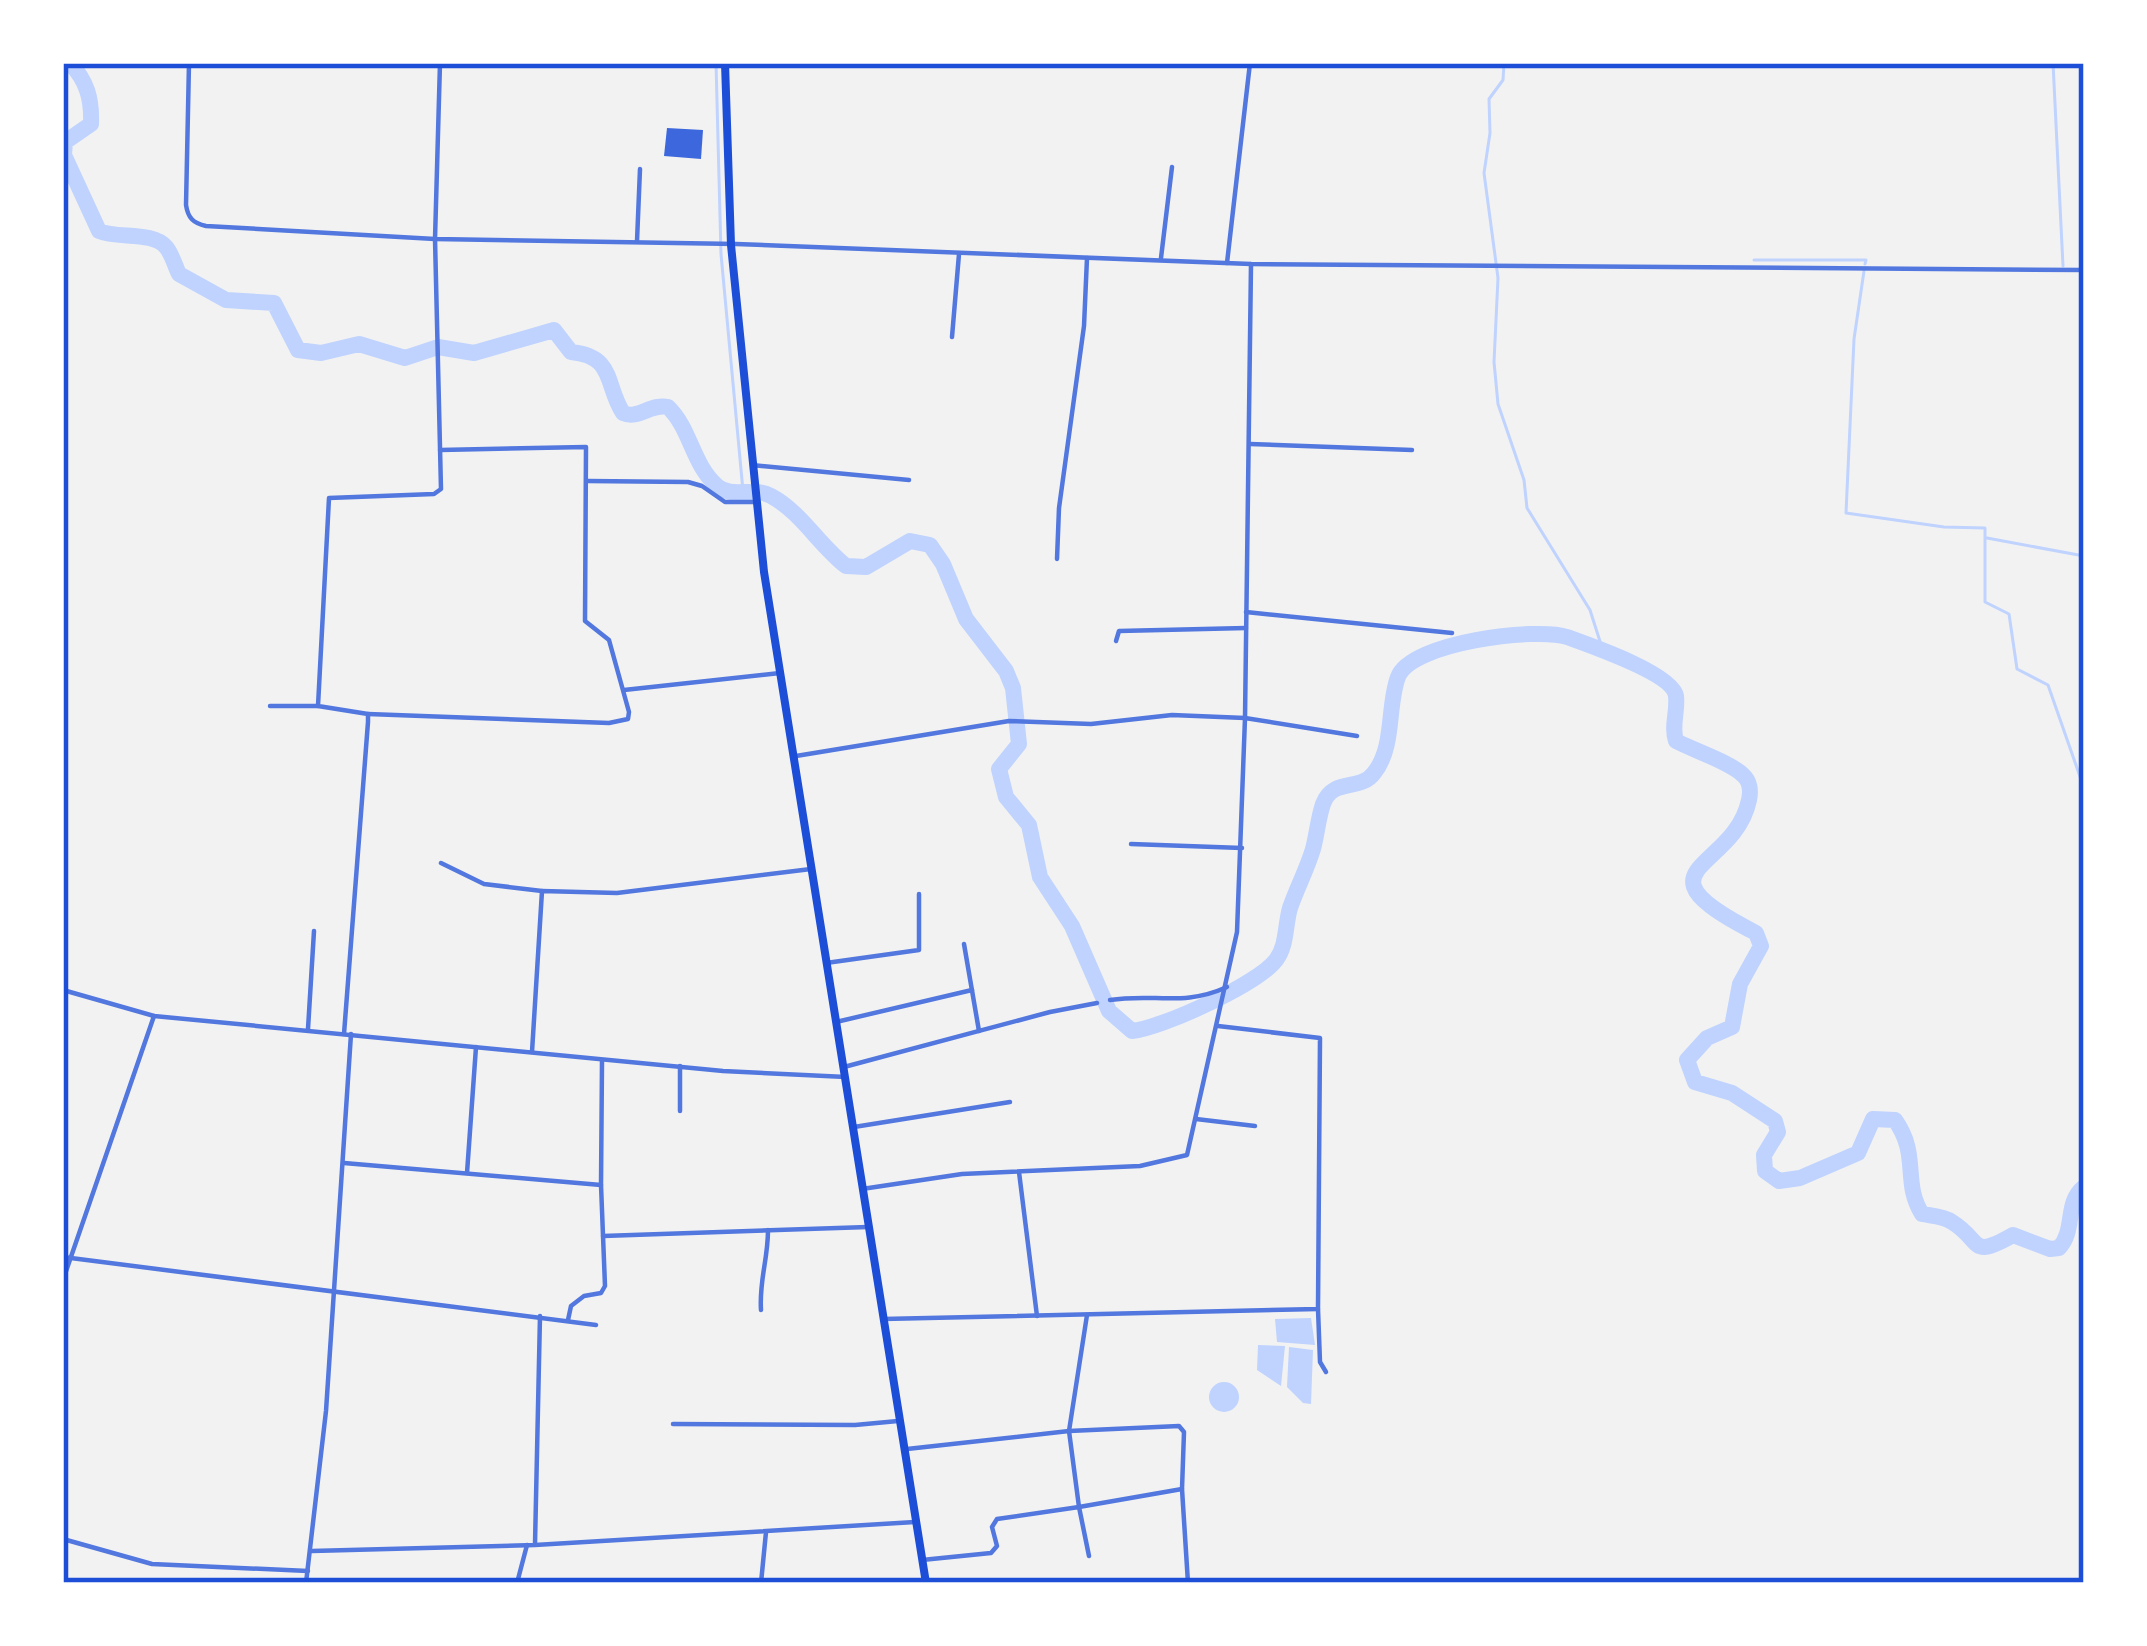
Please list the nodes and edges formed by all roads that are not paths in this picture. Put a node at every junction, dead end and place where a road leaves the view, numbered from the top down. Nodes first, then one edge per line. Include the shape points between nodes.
1 (189, 63) edge
2 (440, 63) edge
3 (724, 63) edge
4 (1250, 63) edge
5 (1172, 167) dead end
6 (640, 169) dead end
7 (435, 239) junction
8 (637, 242) junction
9 (728, 245) junction
10 (959, 254) junction
11 (1087, 258) junction
12 (1161, 258) junction
13 (1227, 263) junction
14 (1251, 264) junction
15 (2084, 269) edge
16 (952, 337) dead end
17 (1250, 444) junction
18 (440, 450) junction
19 (1412, 450) dead end
20 (752, 465) junction
21 (909, 480) dead end
22 (588, 481) junction
23 (756, 499) junction
24 (1057, 559) dead end
25 (1246, 612) junction
26 (1246, 628) junction
27 (1452, 633) dead end
28 (1116, 641) dead end
29 (780, 673) junction
30 (624, 690) junction
31 (270, 706) dead end
32 (318, 706) junction
33 (368, 714) junction
34 (1245, 718) junction
35 (1357, 736) dead end
36 (793, 757) junction
37 (1130, 844) dead end
38 (1242, 848) junction
39 (441, 863) dead end
40 (811, 869) junction
41 (542, 891) junction
42 (919, 894) dead end
43 (314, 931) dead end
44 (964, 944) dead end
45 (826, 963) junction
46 (1227, 989) junction
47 (63, 990) edge
48 (972, 990) junction
49 (1110, 1000) dead end
50 (1097, 1003) dead end
51 (154, 1016) junction
52 (836, 1022) junction
53 (1218, 1026) junction
54 (308, 1029) junction
55 (979, 1030) junction
56 (347, 1034) junction
57 (476, 1046) junction
58 (532, 1052) junction
59 (602, 1059) junction
60 (680, 1066) junction
61 (845, 1072) junction
62 (1010, 1102) dead end
63 (680, 1111) dead end
64 (1196, 1119) junction
65 (1255, 1126) dead end
66 (854, 1127) junction
67 (342, 1162) junction
68 (1019, 1172) junction
69 (467, 1173) junction
70 (601, 1185) junction
71 (862, 1189) junction
72 (868, 1227) junction
73 (768, 1230) junction
74 (602, 1236) junction
75 (67, 1258) edge
76 (63, 1280) edge
77 (334, 1289) junction
78 (761, 1310) dead end
79 (1318, 1310) junction
80 (1087, 1315) junction
81 (540, 1316) junction
82 (1036, 1316) junction
83 (883, 1319) junction
84 (568, 1320) junction
85 (596, 1325) dead end
86 (1326, 1372) dead end
87 (898, 1421) junction
88 (673, 1424) dead end
89 (1070, 1431) junction
90 (903, 1449) junction
91 (1182, 1489) junction
92 (1079, 1508) junction
93 (915, 1522) junction
94 (766, 1532) junction
95 (63, 1539) edge
96 (527, 1545) junction
97 (536, 1545) junction
98 (312, 1551) junction
99 (1089, 1556) dead end
100 (922, 1560) junction
101 (308, 1571) junction
102 (306, 1583) edge
103 (517, 1583) edge
104 (761, 1583) edge
105 (926, 1583) edge
106 (1188, 1583) edge

1 - 7 street via 186,205 195,224
2 - 7 street
3 - 9 main road
4 - 13 street
5 - 12 street
6 - 8 street
7 - 8 street
7 - 18 street
8 - 9 street
9 - 10 street
9 - 20 main road
10 - 11 street
10 - 16 street
11 - 12 street
11 - 24 street
12 - 13 street
13 - 14 street
14 - 15 street
14 - 17 street
17 - 19 street
17 - 25 street
18 - 22 street via 586,447
18 - 32 street via 439,492 328,498
20 - 21 street
20 - 23 main road
22 - 23 street via 695,483 725,502
22 - 30 street via 585,621 608,640
23 - 29 main road
25 - 26 street
25 - 27 street
26 - 28 street via 1119,631
26 - 34 street
29 - 30 street
29 - 36 main road
30 - 33 street via 628,718 609,723
31 - 32 street
32 - 33 street
33 - 56 street
34 - 35 street
34 - 36 street via 1009,721
34 - 38 street
36 - 40 main road
37 - 38 street
38 - 46 street
39 - 41 street via 484,884
40 - 41 street via 617,893
40 - 45 main road
41 - 58 street
42 - 45 street via 919,950
43 - 54 street
44 - 48 street
45 - 52 main road
46 - 49 street via 1186,1001
46 - 53 street
47 - 51 street
48 - 52 street
48 - 55 street
50 - 55 street
51 - 54 street
51 - 75 street
52 - 61 main road
53 - 64 street
53 - 79 street via 1320,1038
54 - 56 street
55 - 61 street
56 - 57 street
56 - 67 street
57 - 58 street
57 - 69 street
58 - 59 street
59 - 60 street
59 - 70 street
60 - 61 street
60 - 63 street
61 - 66 main road
62 - 66 street
64 - 65 street
64 - 68 street via 1179,1160
66 - 71 main road
67 - 69 street
67 - 77 street
68 - 71 street
68 - 82 street
69 - 70 street
70 - 74 street
71 - 72 main road
72 - 73 street
72 - 83 main road
73 - 74 street
73 - 78 street
74 - 84 street via 605,1286 571,1306
75 - 76 street
75 - 77 street
77 - 81 street
77 - 98 street
79 - 80 street
79 - 86 street
80 - 82 street
80 - 89 street
81 - 84 street
81 - 97 street
82 - 83 street
83 - 87 main road
84 - 85 street
87 - 88 street
87 - 90 main road
89 - 90 street
89 - 91 street via 1179,1426
89 - 92 street
90 - 93 main road
91 - 92 street
91 - 106 street
92 - 99 street
92 - 100 street via 997,1520 992,1553
93 - 94 street
93 - 100 main road
94 - 97 street
94 - 104 street
95 - 101 street via 152,1564
96 - 97 street
96 - 98 street
96 - 103 street
98 - 101 street
100 - 105 main road
101 - 102 street

